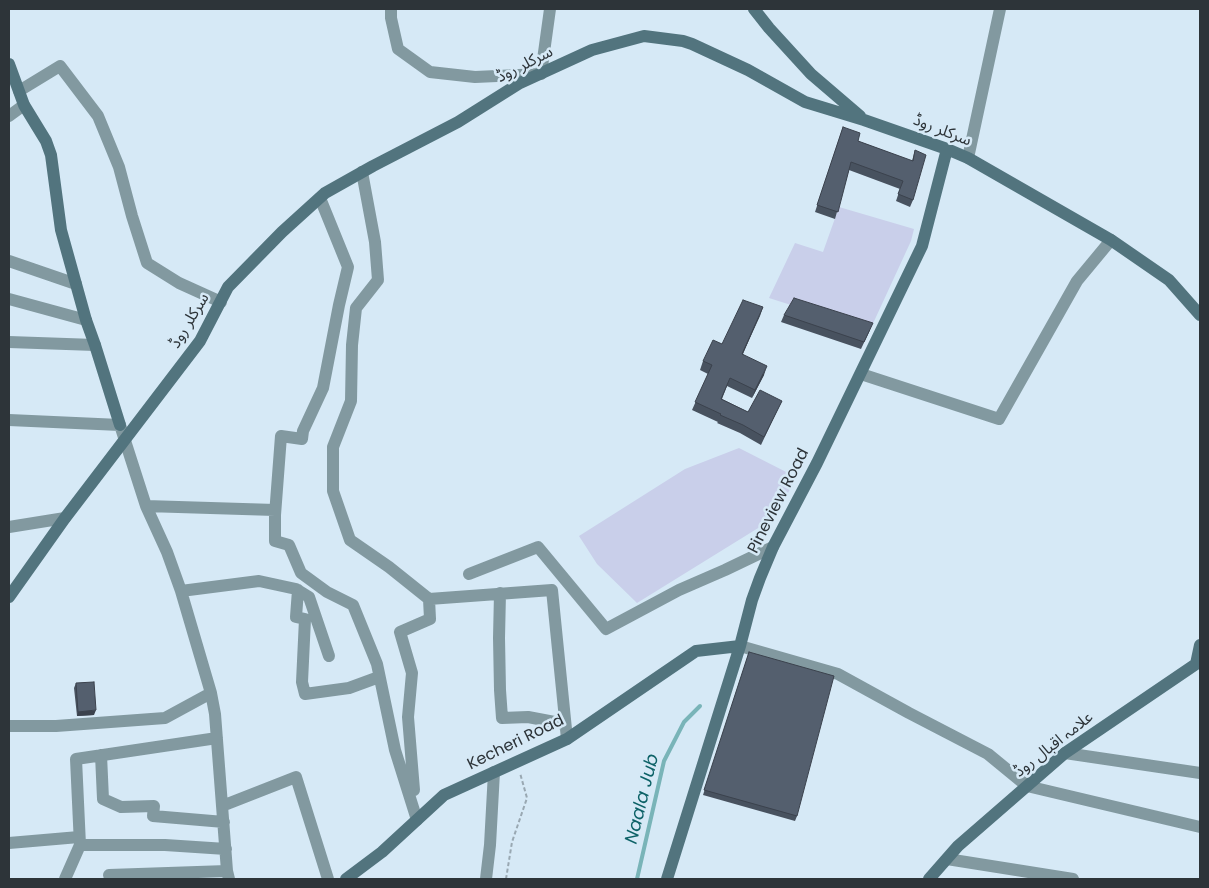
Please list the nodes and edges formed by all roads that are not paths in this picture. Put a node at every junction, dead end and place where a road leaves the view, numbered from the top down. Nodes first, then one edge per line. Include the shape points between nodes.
1 (391, 9) edge
2 (550, 9) edge
3 (754, 9) edge
4 (1000, 9) edge
5 (9, 67) edge
6 (541, 74) junction
7 (19, 91) junction
8 (24, 105) junction
9 (9, 116) edge
10 (864, 120) junction
11 (947, 149) junction
12 (968, 158) junction
13 (362, 172) junction
14 (320, 198) junction
15 (1111, 240) junction
16 (9, 261) edge
17 (76, 284) junction
18 (9, 299) edge
19 (221, 302) junction
20 (1200, 315) edge
21 (86, 320) junction
22 (9, 342) edge
23 (95, 345) junction
24 (861, 374) junction
25 (9, 420) edge
26 (120, 425) junction
27 (125, 439) junction
28 (146, 506) junction
29 (275, 510) junction
30 (65, 518) junction
31 (9, 527) edge
32 (773, 547) junction
33 (469, 574) dead end
34 (298, 590) junction
35 (181, 591) junction
36 (500, 593) junction
37 (9, 597) edge
38 (429, 599) junction
39 (1200, 645) edge
40 (740, 646) junction
41 (329, 656) dead end
42 (380, 677) junction
43 (211, 693) junction
44 (565, 724) junction
45 (9, 726) edge
46 (217, 738) junction
47 (566, 738) junction
48 (1065, 753) junction
49 (101, 755) junction
50 (494, 772) junction
51 (1200, 773) edge
52 (1028, 786) junction
53 (222, 806) junction
54 (416, 820) junction
55 (224, 822) junction
56 (1200, 827) edge
57 (80, 841) junction
58 (9, 843) edge
59 (226, 849) junction
60 (947, 859) junction
61 (109, 875) dead end
62 (228, 875) edge
63 (65, 879) edge
64 (328, 879) edge
65 (346, 879) edge
66 (486, 879) edge
67 (667, 879) edge
68 (929, 879) edge
69 (1073, 879) edge

1 - 6 street via 398,49 430,72 475,77
2 - 6 street
3 - 10 main road via 812,74
4 - 12 street
5 - 7 main road
6 - 10 main road, سرکلر روڈ via 592,50 644,36 683,41 748,70 805,102
6 - 13 main road, سرکلر روڈ
7 - 8 main road
7 - 19 street via 60,66 98,116 119,167 147,263 178,283
8 - 9 street
8 - 17 main road via 52,155 61,230
10 - 11 main road, سرکلر روڈ
11 - 12 main road, سرکلر روڈ
11 - 24 main road, Pineview Road via 922,246
12 - 15 main road, سرکلر روڈ
13 - 14 main road, سرکلر روڈ
13 - 38 street via 375,242 378,280 356,308 351,401 333,447 333,491 350,540
14 - 19 main road, سرکلر روڈ via 228,287
14 - 29 street via 348,267 323,388 302,439 281,436
15 - 20 main road, سرکلر روڈ via 1169,280
15 - 24 street via 1077,281 998,419
16 - 17 street
17 - 21 main road
18 - 21 street
19 - 27 main road, سرکلر روڈ via 200,341
21 - 23 main road
22 - 23 street
23 - 26 main road
24 - 32 main road, Pineview Road
25 - 26 street
26 - 27 street
27 - 28 street
27 - 30 main road, سرکلر روڈ
28 - 29 street
28 - 35 street
29 - 42 street via 275,541 289,544 301,573 327,592 353,605
30 - 31 street
30 - 37 main road, سرکلر روڈ
32 - 33 street via 606,628 538,547
32 - 40 main road, Pineview Road via 752,600
34 - 35 street via 259,581
34 - 41 street via 309,597
34 - 42 street via 296,617 305,619 302,682 305,694 349,688
35 - 43 street
36 - 38 street
36 - 44 street via 552,590
36 - 44 street via 502,718 528,717
38 - 54 street via 430,619 400,632 412,673 408,717
39 - 48 main road, علامہ اقبال روڈ via 1196,664
40 - 47 main road, Kecheri Road via 696,651
40 - 52 street via 838,674 988,754
40 - 67 main road, Pineview Road
42 - 54 street via 395,750
43 - 45 street via 165,718
43 - 46 street
44 - 47 street
46 - 49 street
46 - 53 street
47 - 50 main road, Kecheri Road
48 - 51 street
48 - 52 main road, علامہ اقبال روڈ
49 - 55 street via 103,799 121,807 154,806 153,816
49 - 57 street via 76,759
50 - 54 main road, Kecheri Road via 444,795
50 - 66 street
52 - 56 street
52 - 60 main road, علامہ اقبال روڈ
53 - 55 street
53 - 64 street via 296,777
54 - 65 main road, Kecheri Road via 382,852
55 - 59 street
57 - 58 street
57 - 59 street
57 - 63 street
59 - 62 street
60 - 68 main road, علامہ اقبال روڈ
60 - 69 street
61 - 62 street

